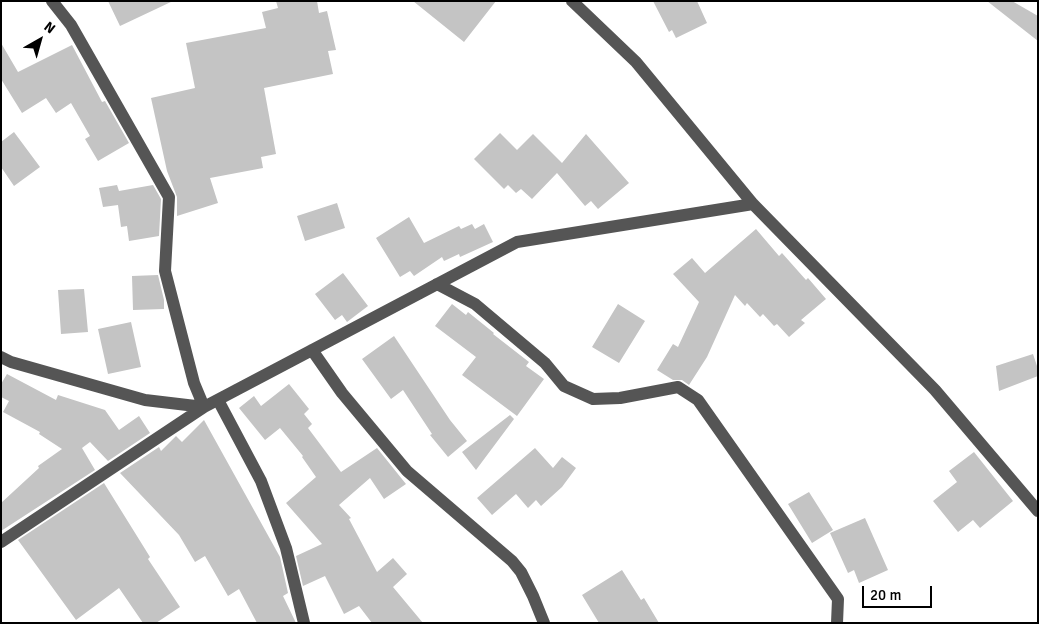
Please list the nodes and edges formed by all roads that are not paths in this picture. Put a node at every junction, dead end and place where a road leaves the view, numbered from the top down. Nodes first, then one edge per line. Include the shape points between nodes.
1 (52, 1) edge
2 (572, 1) edge
3 (753, 204) junction
4 (437, 284) junction
5 (312, 350) junction
6 (1, 357) edge
7 (218, 400) junction
8 (204, 407) junction
9 (1038, 511) edge
10 (1, 542) edge
11 (543, 622) edge
12 (304, 623) edge
13 (836, 623) edge

1 - 8 street via 71,25 169,197 165,271 194,383
2 - 3 street via 636,62
3 - 4 street via 517,242
3 - 9 street via 935,390
4 - 5 street
4 - 13 street via 476,304 545,363 564,386 593,399 620,398 678,387 698,400 838,599
5 - 7 street
5 - 11 street via 342,393 407,471 512,561 521,572
6 - 8 street via 145,400
7 - 8 street
7 - 12 street via 261,481 286,548
8 - 10 street

